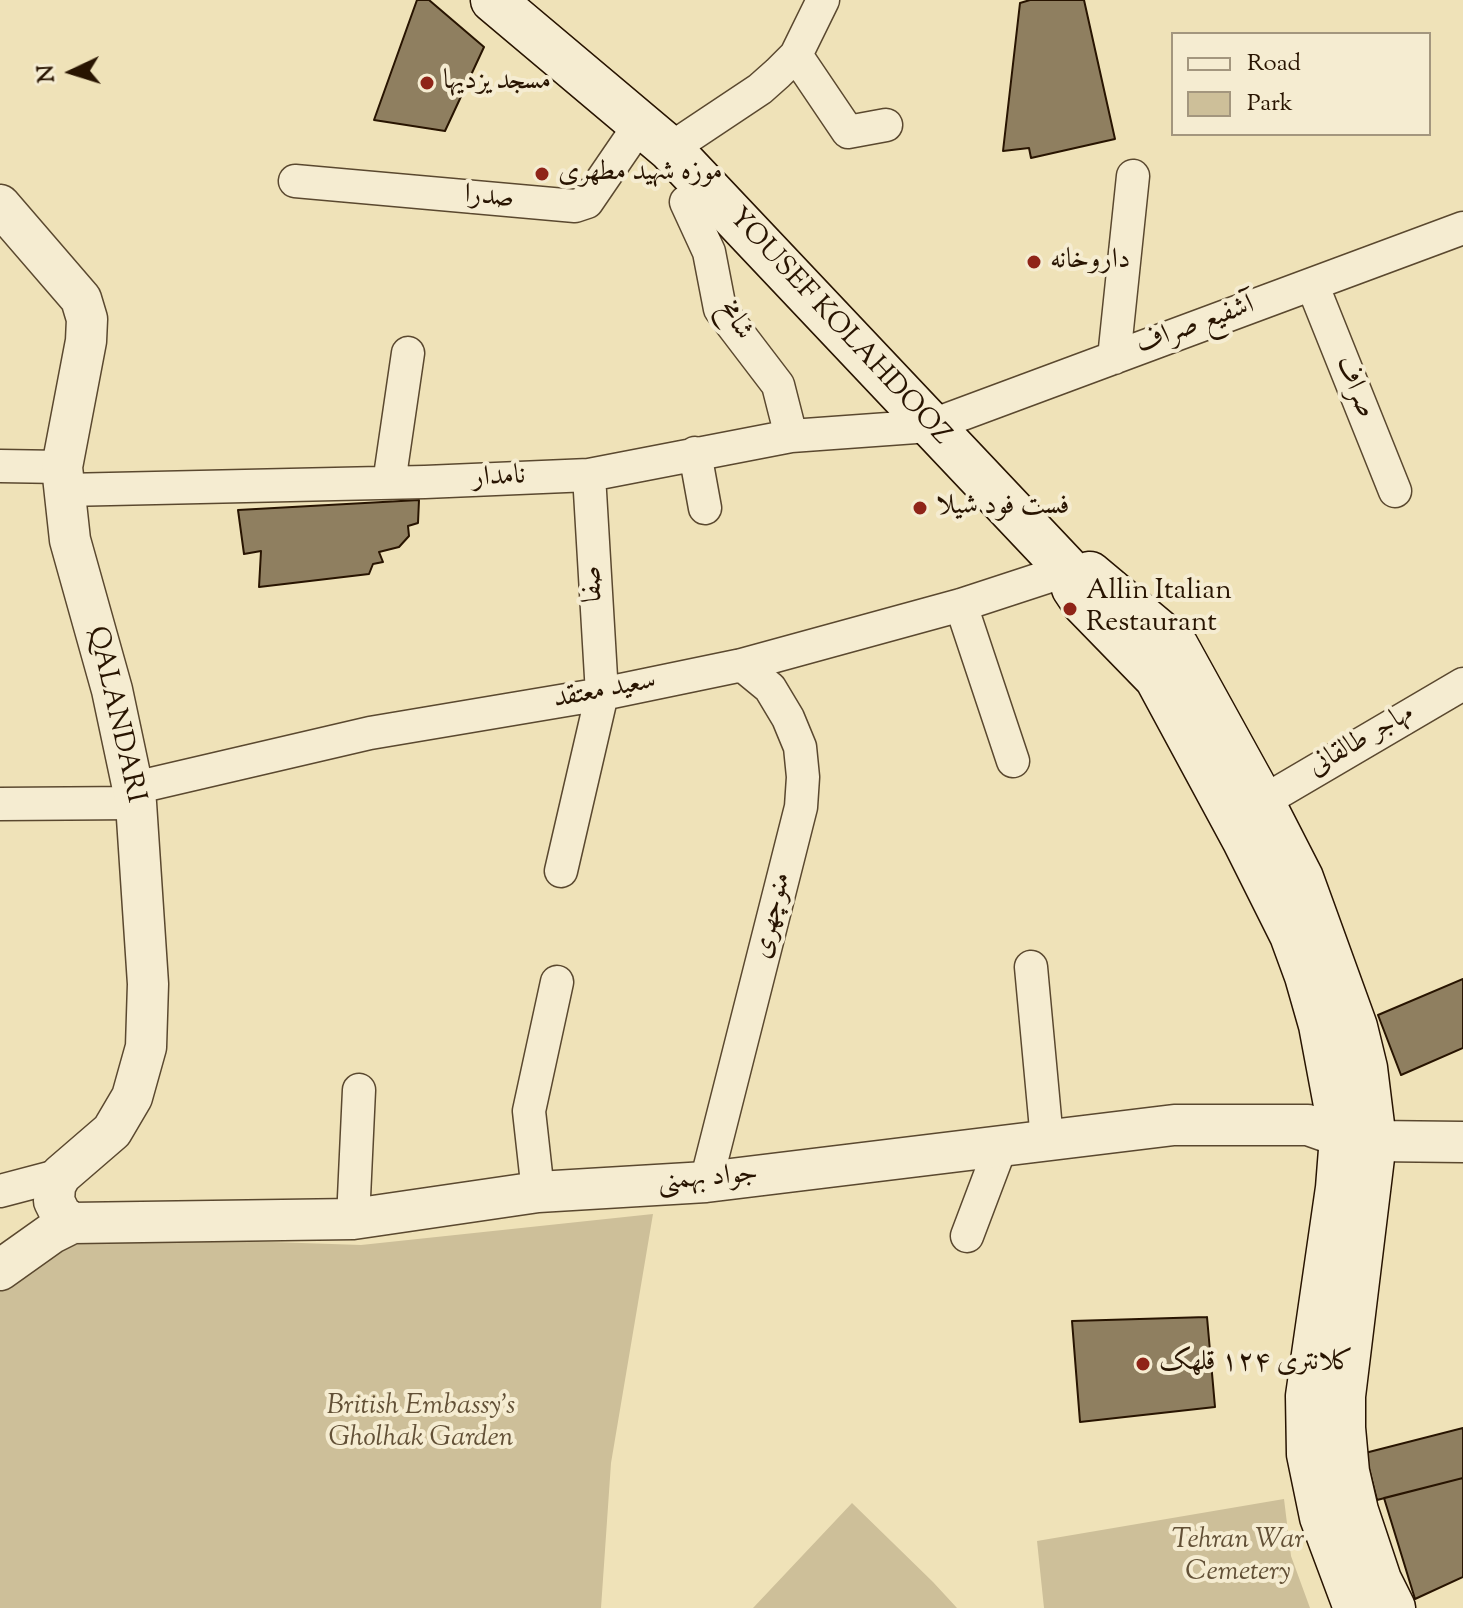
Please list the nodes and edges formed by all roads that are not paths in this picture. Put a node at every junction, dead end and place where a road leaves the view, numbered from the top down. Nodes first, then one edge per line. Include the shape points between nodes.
1 (493, 0) edge
2 (823, 0) edge
3 (796, 55) junction
4 (886, 125) dead end
5 (656, 136) junction
6 (1133, 176) dead end
7 (295, 181) dead end
8 (686, 202) dead end
9 (0, 205) edge
10 (1463, 228) edge
11 (1312, 284) junction
12 (408, 353) dead end
13 (1114, 358) junction
14 (930, 426) junction
15 (791, 436) junction
16 (695, 453) junction
17 (0, 466) edge
18 (589, 475) junction
19 (64, 478) junction
20 (389, 483) junction
21 (1395, 491) dead end
22 (705, 508) dead end
23 (1068, 570) junction
24 (961, 605) junction
25 (742, 665) junction
26 (1463, 684) edge
27 (602, 694) junction
28 (1013, 761) dead end
29 (135, 796) junction
30 (0, 804) edge
31 (1247, 811) junction
32 (561, 871) dead end
33 (1031, 967) dead end
34 (557, 982) dead end
35 (359, 1090) dead end
36 (1358, 1139) junction
37 (1047, 1140) junction
38 (1463, 1142) edge
39 (1001, 1146) junction
40 (61, 1175) junction
41 (706, 1182) junction
42 (0, 1191) edge
43 (538, 1192) junction
44 (353, 1219) junction
45 (72, 1223) junction
46 (967, 1236) dead end
47 (0, 1270) edge
48 (1356, 1608) edge
49 (1393, 1608) edge

1 - 5 main road, YOUSEF KOLAHDOOZ
2 - 3 street
3 - 4 street via 848,132
3 - 5 street via 760,89
5 - 7 street, صدرا via 587,202 575,206
5 - 14 main road, YOUSEF KOLAHDOOZ
6 - 13 street
8 - 15 street, شامخ via 709,252 720,309 778,385
9 - 19 street, QALANDARI via 81,299 87,319
10 - 11 street, آشفیع صراف
11 - 13 street, آشفیع صراف
11 - 21 street, صراف
12 - 20 street
13 - 14 street, آشفیع صراف
14 - 15 street, نامدار
14 - 23 main road, YOUSEF KOLAHDOOZ
15 - 16 street, نامدار
16 - 18 street, نامدار
16 - 22 street
17 - 19 street, نامدار
18 - 20 street, نامدار
18 - 27 street, صفا
19 - 20 street, نامدار
19 - 29 street, QALANDARI via 70,540
23 - 24 street, سعید معتقد
23 - 31 main road, YOUSEF KOLAHDOOZ via 1084,603 1157,678
24 - 25 street, سعید معتقد
24 - 28 street
25 - 27 street, سعید معتقد
25 - 41 street, منوچهری via 770,688 788,718 800,747 801,807
26 - 31 street, مهاجر طالقانی
27 - 29 street, سعید معتقد via 370,733
27 - 32 street, صفا
29 - 30 street, سعید معتقد
29 - 40 street, QALANDARI via 148,984 146,1047 132,1097 112,1131
31 - 36 main road, YOUSEF KOLAHDOOZ via 1244,839 1292,935
33 - 37 street
34 - 43 street via 529,1111
35 - 44 street
36 - 37 street, جواد بهمنی via 1308,1125 1174,1125
36 - 38 street, جواد بهمنی
36 - 48 main road, YOUSEF KOLAHDOOZ via 1338,1188 1308,1396 1309,1454 1322,1517
36 - 49 main road, YOUSEF KOLAHDOOZ via 1343,1428 1356,1511
37 - 39 street, جواد بهمنی
39 - 41 street, جواد بهمنی
39 - 46 street
40 - 42 street
40 - 45 street via 54,1201
41 - 43 street, جواد بهمنی
43 - 44 street, جواد بهمنی
44 - 45 street, جواد بهمنی
45 - 47 street

